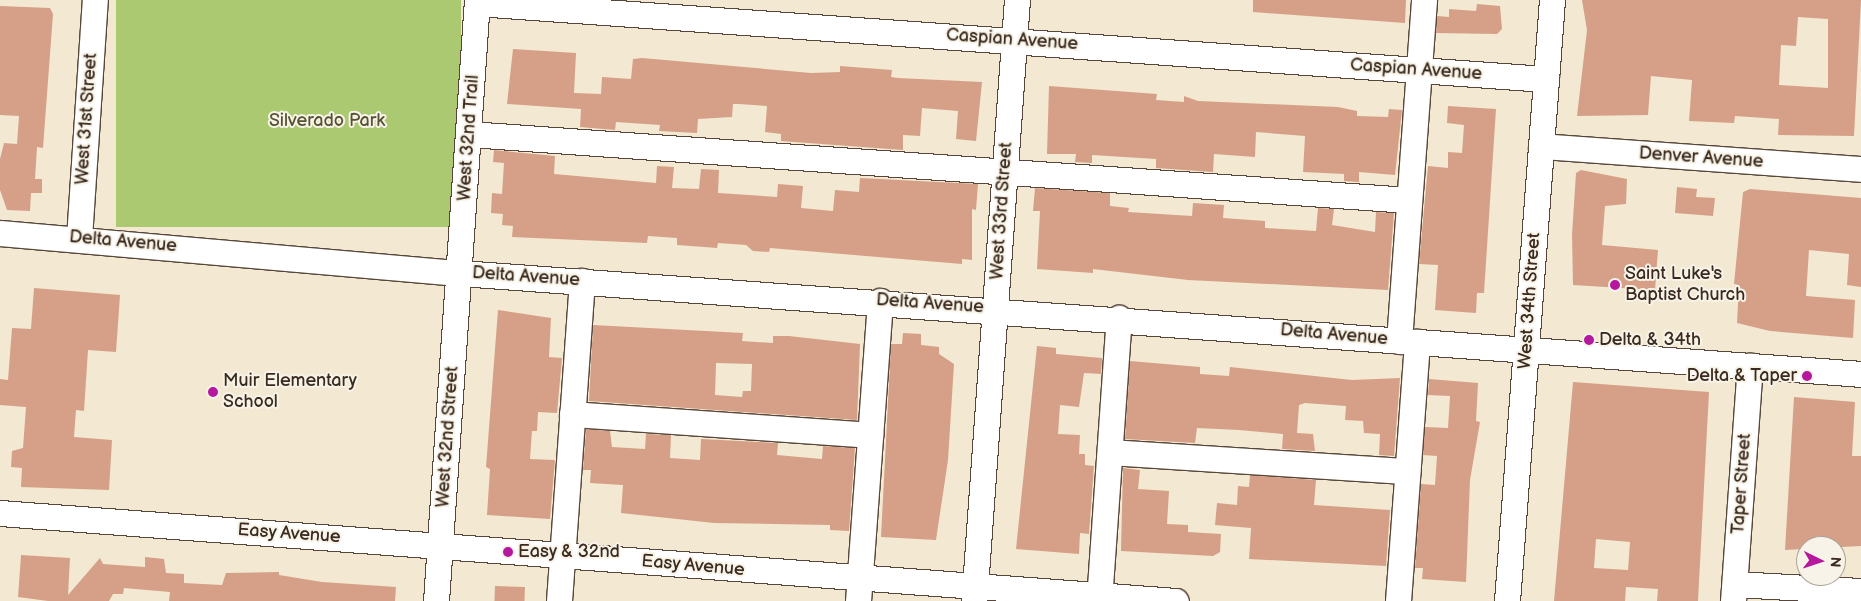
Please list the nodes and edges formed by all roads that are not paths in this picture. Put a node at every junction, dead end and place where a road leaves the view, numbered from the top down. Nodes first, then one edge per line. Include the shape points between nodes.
1 (95, 0) edge
2 (1017, 0) edge
3 (1424, 0) edge
4 (1552, 0) edge
5 (477, 2) edge
6 (1014, 40) junction
7 (1419, 70) junction
8 (1546, 79) junction
9 (469, 134) junction
10 (1541, 146) junction
11 (1861, 170) edge
12 (1005, 173) junction
13 (1409, 200) junction
14 (0, 234) edge
15 (79, 238) junction
16 (460, 273) junction
17 (582, 281) junction
18 (880, 300) junction
19 (995, 308) junction
20 (1119, 318) junction
21 (1408, 341) junction
22 (1526, 351) junction
23 (1750, 366) junction
24 (1861, 374) edge
25 (572, 414) junction
26 (870, 435) junction
27 (1110, 452) junction
28 (1407, 471) junction
29 (0, 513) edge
30 (440, 546) junction
31 (562, 556) junction
32 (859, 590) edge
33 (1861, 591) edge
34 (1734, 592) edge
35 (975, 595) edge
36 (1099, 598) edge
37 (436, 601) edge
38 (559, 601) edge
39 (1176, 601) edge
40 (1398, 601) edge
41 (1507, 601) edge

1 - 15 street, West 31st Street
2 - 6 street, West 33rd Street
3 - 7 street
4 - 8 street, West 34th Street
5 - 6 street, Caspian Avenue
5 - 9 street, West 32nd Trail
6 - 7 street, Caspian Avenue
6 - 12 street, West 33rd Street
7 - 8 street, Caspian Avenue
7 - 13 street
8 - 10 street, West 34th Street
9 - 12 street
9 - 16 street, West 32nd Trail
10 - 11 street, Denver Avenue
10 - 22 street, West 34th Street
12 - 13 street
12 - 19 street, West 33rd Street
13 - 21 street
14 - 15 street, Delta Avenue
15 - 16 street, Delta Avenue
16 - 17 street, Delta Avenue
16 - 30 street, West 32nd Street
17 - 18 street, Delta Avenue
17 - 25 street
18 - 19 street, Delta Avenue
18 - 26 street
19 - 20 street, Delta Avenue
19 - 35 street, West 33rd Street
20 - 21 street, Delta Avenue
20 - 27 street
21 - 22 street, Delta Avenue
21 - 28 street
22 - 23 street, Delta Avenue
22 - 41 street, West 34th Street
23 - 24 street, Delta Avenue
23 - 34 street, Taper Street
25 - 26 street
25 - 31 street
26 - 32 street
27 - 28 street
27 - 36 street
28 - 40 street
29 - 30 street, Easy Avenue
30 - 31 street, Easy Avenue
30 - 37 street, West 32nd Street
31 - 32 street, Easy Avenue
31 - 38 street
32 - 35 street, Easy Avenue
33 - 34 street
35 - 36 street, Easy Avenue
36 - 39 street, Easy Avenue

